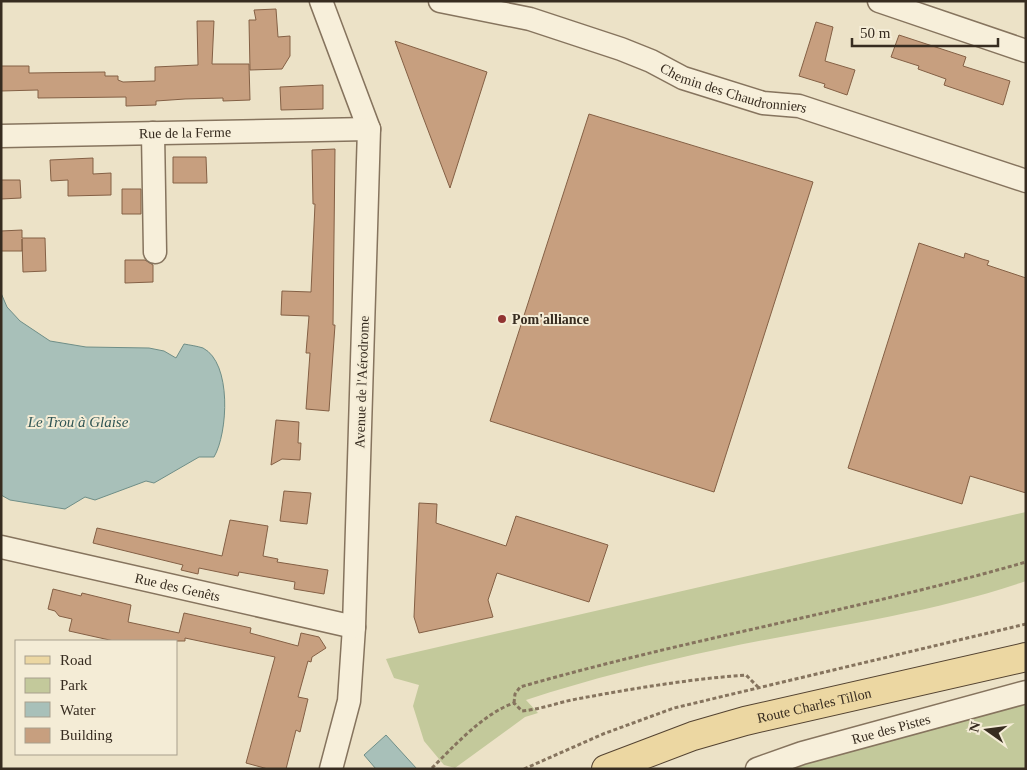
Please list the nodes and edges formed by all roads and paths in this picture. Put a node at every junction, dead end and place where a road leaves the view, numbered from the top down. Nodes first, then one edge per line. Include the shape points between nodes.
1 (321, 1) edge
2 (440, 1) edge
3 (879, 1) edge
4 (1026, 51) edge
5 (369, 129) junction
6 (153, 133) junction
7 (1, 136) edge
8 (1026, 181) edge
9 (155, 252) dead end
10 (1, 547) edge
11 (1026, 562) edge
12 (1026, 624) edge
13 (354, 628) junction
14 (1026, 656) edge
15 (758, 687) junction
16 (1026, 692) edge
17 (514, 703) junction
18 (432, 768) edge
19 (331, 769) edge
20 (524, 769) edge
21 (606, 769) edge
22 (757, 769) edge

1 - 5 street, Avenue de l'Aérodrome
2 - 8 street, Chemin des Chaudronniers via 530,19 621,49 683,78 763,102 799,106
3 - 4 street
5 - 6 street, Rue de la Ferme
5 - 13 street, Avenue de l'Aérodrome
6 - 7 street, Rue de la Ferme
6 - 9 street
10 - 13 street, Rue des Genêts
11 - 17 path via 951,584 577,670 520,687
12 - 15 path
13 - 19 street, Avenue de l'Aérodrome via 349,700
14 - 21 main road, Route Charles Tillon via 745,721 693,736
15 - 17 path via 746,675 580,698 527,711 522,711
15 - 20 path via 674,708 603,734
16 - 22 street, Rue des Pistes via 802,753
17 - 18 path via 500,708

